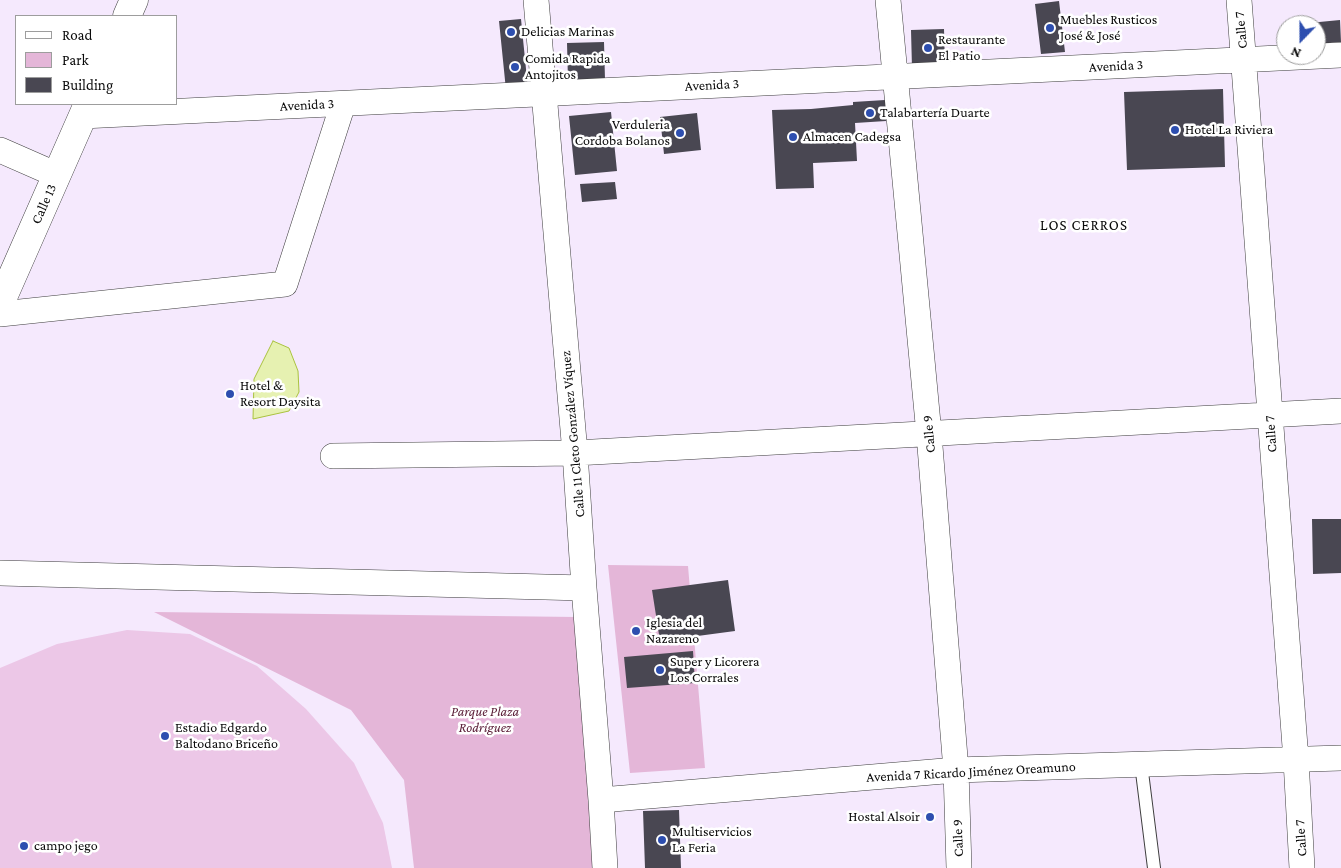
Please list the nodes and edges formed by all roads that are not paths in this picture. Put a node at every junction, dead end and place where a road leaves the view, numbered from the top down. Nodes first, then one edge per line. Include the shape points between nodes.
1 (134, 0) edge
2 (536, 0) edge
3 (888, 0) edge
4 (1239, 0) edge
5 (127, 15) edge
6 (1341, 55) edge
7 (1244, 60) junction
8 (896, 76) junction
9 (543, 94) junction
10 (343, 104) junction
11 (85, 110) edge
12 (0, 150) edge
13 (57, 175) junction
14 (0, 304) edge
15 (0, 314) edge
16 (1341, 411) edge
17 (1270, 415) junction
18 (929, 434) junction
19 (575, 453) junction
20 (333, 456) dead end
21 (0, 573) edge
22 (584, 588) junction
23 (1341, 758) edge
24 (1296, 760) junction
25 (1141, 764) junction
26 (956, 770) junction
27 (601, 800) junction
28 (605, 868) edge
29 (959, 868) edge
30 (1154, 868) edge
31 (1302, 868) edge

1 - 5 street
2 - 9 street, Calle 11 Cleto González Víquez
3 - 8 street, Calle 9
4 - 7 street, Calle 7
6 - 7 street, Avenida 3
7 - 8 street, Avenida 3
7 - 17 street, Calle 7
8 - 9 street, Avenida 3
8 - 18 street, Calle 9
9 - 10 street, Avenida 3
9 - 19 street, Calle 11 Cleto González Víquez
10 - 11 street, Avenida 3
10 - 15 street via 285,284
11 - 13 street, Calle 13
12 - 13 street
13 - 14 street, Calle 13
16 - 17 street
17 - 18 street
17 - 24 street, Calle 7
18 - 19 street
18 - 26 street, Calle 9
19 - 20 street
19 - 22 street, Calle 11 Cleto González Víquez
21 - 22 street
22 - 27 street, Calle 11 Cleto González Víquez
23 - 24 street, Avenida 7 Ricardo Jiménez Oreamuno
24 - 25 street, Avenida 7 Ricardo Jiménez Oreamuno
24 - 31 street, Calle 7
25 - 26 street, Avenida 7 Ricardo Jiménez Oreamuno
25 - 30 lane
26 - 27 street, Avenida 7 Ricardo Jiménez Oreamuno
26 - 29 street, Calle 9
27 - 28 street, Calle 11 Cleto González Víquez

